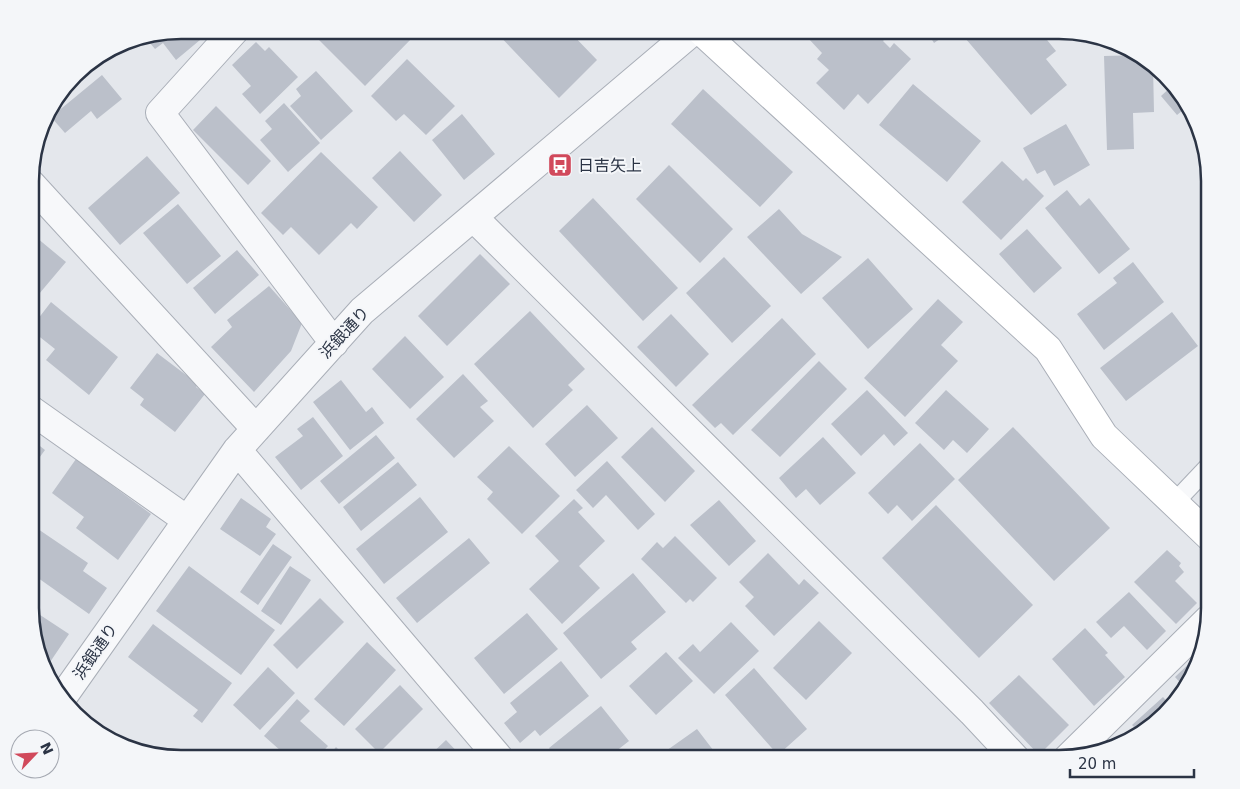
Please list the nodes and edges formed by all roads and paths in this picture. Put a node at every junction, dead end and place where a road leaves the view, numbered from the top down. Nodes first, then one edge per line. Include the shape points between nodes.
1 (227, 39) edge
2 (692, 39) edge
3 (711, 39) edge
4 (39, 193) edge
5 (473, 216) junction
6 (334, 342) junction
7 (39, 416) edge
8 (256, 429) junction
9 (237, 450) junction
10 (1201, 474) edge
11 (1174, 503) junction
12 (188, 520) junction
13 (1201, 528) edge
14 (1200, 628) edge
15 (66, 692) edge
16 (1077, 749) edge
17 (492, 750) edge
18 (1008, 750) edge

1 - 6 street via 160,113
2 - 5 street, 浜銀通り
3 - 11 street via 1048,349 1104,436
4 - 8 street
5 - 6 street, 浜銀通り via 362,311
5 - 18 street
6 - 8 street, 浜銀通り
7 - 12 street
8 - 9 street, 浜銀通り
9 - 12 street, 浜銀通り
9 - 17 street
10 - 11 lane
11 - 13 street
12 - 15 street, 浜銀通り
14 - 16 street

